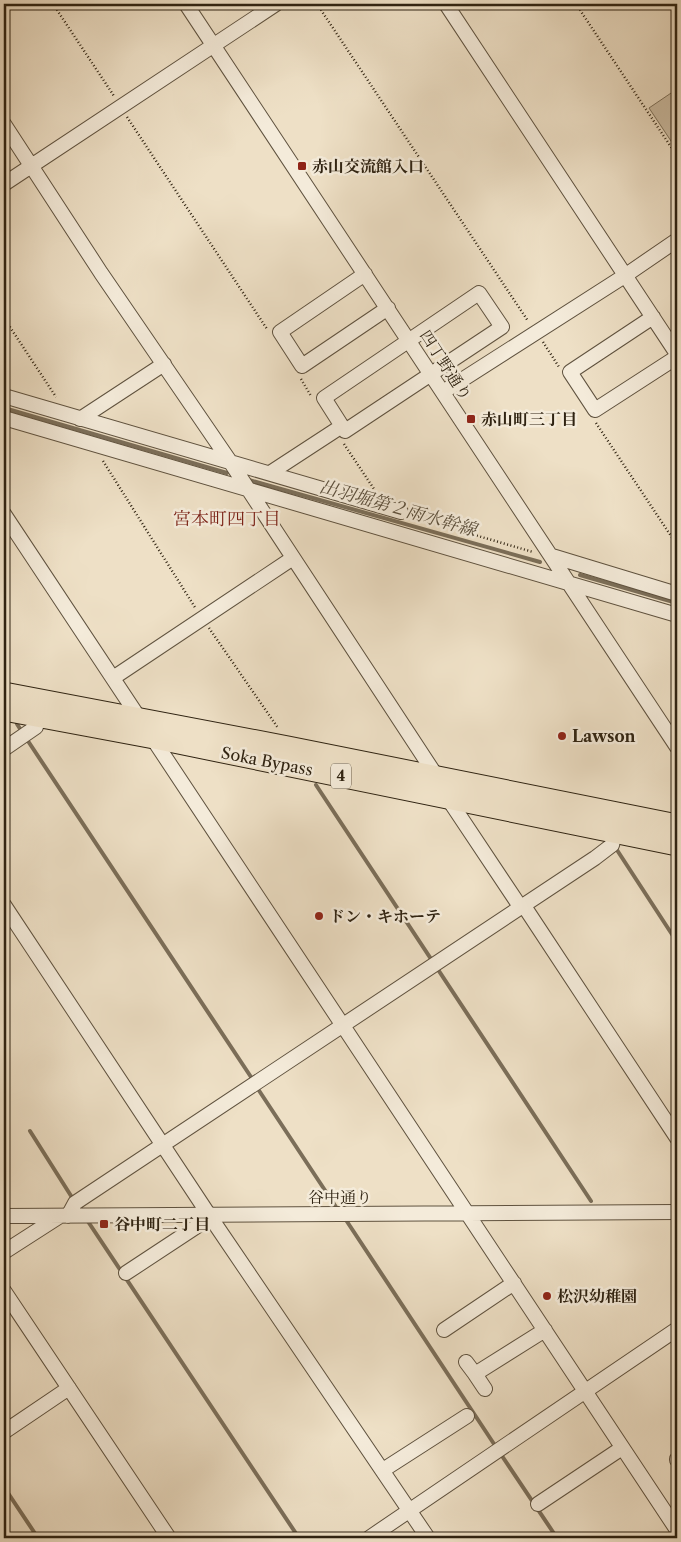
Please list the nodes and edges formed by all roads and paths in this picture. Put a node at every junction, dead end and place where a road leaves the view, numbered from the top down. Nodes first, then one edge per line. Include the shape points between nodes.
1 (53, 4) edge
2 (186, 4) edge
3 (276, 4) edge
4 (318, 4) edge
5 (446, 4) edge
6 (576, 4) edge
7 (213, 45) junction
8 (123, 110) junction
9 (4, 124) edge
10 (677, 156) edge
11 (31, 166) junction
12 (4, 184) edge
13 (677, 240) edge
14 (365, 274) junction
15 (626, 275) junction
16 (388, 308) junction
17 (653, 317) junction
18 (4, 318) edge
19 (536, 332) junction
20 (270, 334) dead end
21 (409, 340) junction
22 (677, 355) edge
23 (164, 364) junction
24 (560, 369) dead end
25 (431, 373) junction
26 (298, 375) dead end
27 (443, 392) junction
28 (4, 396) edge
29 (314, 400) dead end
30 (74, 417) junction
31 (592, 417) dead end
32 (4, 418) edge
33 (338, 428) junction
34 (91, 443) junction
35 (231, 463) junction
36 (270, 473) junction
37 (248, 490) junction
38 (386, 508) junction
39 (401, 512) joint
40 (4, 514) edge
41 (677, 545) edge
42 (552, 557) junction
43 (292, 558) junction
44 (569, 582) junction
45 (677, 594) edge
46 (677, 615) edge
47 (202, 618) junction
48 (113, 678) junction
49 (4, 693) edge
50 (4, 710) edge
51 (38, 717) junction
52 (138, 718) junction
53 (279, 730) dead end
54 (154, 738) junction
55 (677, 747) edge
56 (4, 749) edge
57 (437, 778) junction
58 (448, 797) junction
59 (677, 825) edge
60 (615, 833) junction
61 (677, 845) edge
62 (4, 904) edge
63 (522, 907) junction
64 (343, 1026) junction
65 (677, 1138) edge
66 (163, 1145) junction
67 (677, 1212) edge
68 (467, 1213) junction
69 (4, 1216) edge
70 (64, 1216) junction
71 (210, 1216) junction
72 (4, 1252) edge
73 (126, 1273) dead end
74 (514, 1283) junction
75 (4, 1291) edge
76 (677, 1329) edge
77 (444, 1330) dead end
78 (545, 1330) junction
79 (466, 1362) dead end
80 (475, 1374) junction
81 (69, 1388) junction
82 (485, 1389) dead end
83 (586, 1392) junction
84 (467, 1416) dead end
85 (4, 1432) edge
86 (622, 1448) junction
87 (382, 1470) junction
88 (538, 1504) dead end
89 (410, 1510) junction
90 (677, 1530) edge
91 (169, 1538) edge
92 (369, 1538) edge
93 (428, 1538) edge

1 - 8 path
2 - 7 street, 四丁野通り
3 - 7 street
4 - 19 path
5 - 15 street
6 - 10 path
7 - 8 street
7 - 14 street, 四丁野通り
8 - 11 street
8 - 20 path
9 - 11 street
11 - 12 street
11 - 23 street
13 - 15 street
14 - 16 street, 四丁野通り
14 - 16 street via 280,332 302,366
15 - 17 street
15 - 19 street
16 - 21 street, 四丁野通り
17 - 22 street
17 - 22 street via 570,372 596,410
18 - 30 path
19 - 24 path
19 - 27 street
21 - 25 street, 四丁野通り
21 - 25 street via 479,293 502,327
21 - 33 street via 324,398
23 - 30 street
23 - 35 street
25 - 27 street, 四丁野通り
25 - 33 street via 345,431
26 - 29 path
27 - 42 street, 四丁野通り
28 - 30 street
30 - 35 street
31 - 41 path
32 - 34 street
33 - 36 street
33 - 38 path
34 - 37 street
34 - 47 path
35 - 36 street
35 - 37 street
36 - 38 street
37 - 43 street
37 - 44 street
38 - 39 street
39 - 42 path
40 - 48 street
42 - 44 street, 四丁野通り
42 - 45 street
43 - 47 street
43 - 57 street
44 - 46 street
44 - 55 street, 四丁野通り
47 - 48 street
47 - 53 path
48 - 52 street
49 - 52 highway, Soka Bypass / 4
50 - 51 highway, Soka Bypass / 4
51 - 54 highway, Soka Bypass / 4
51 - 56 street via 36,727
52 - 54 street
52 - 57 highway, Soka Bypass / 4
54 - 58 highway, Soka Bypass / 4
54 - 64 street
57 - 59 highway, Soka Bypass / 4
58 - 60 highway, Soka Bypass / 4
58 - 63 street
60 - 61 highway, Soka Bypass / 4
60 - 63 street via 612,845
62 - 66 street
63 - 64 street
63 - 65 street
64 - 66 street
64 - 68 street
66 - 70 street via 75,1203
66 - 71 street
67 - 68 street, 谷中通り
68 - 71 street, 谷中通り
68 - 74 street
69 - 70 street, 谷中通り
70 - 71 street, 谷中通り
70 - 72 street
71 - 73 street
71 - 87 street
74 - 77 street
74 - 78 street
75 - 81 street
76 - 83 street
78 - 80 street
78 - 83 street
79 - 80 street
80 - 82 street
81 - 85 street
81 - 91 street
83 - 86 street
83 - 89 street
84 - 87 street
86 - 88 street
86 - 90 street
87 - 89 street
89 - 92 street
89 - 93 street

